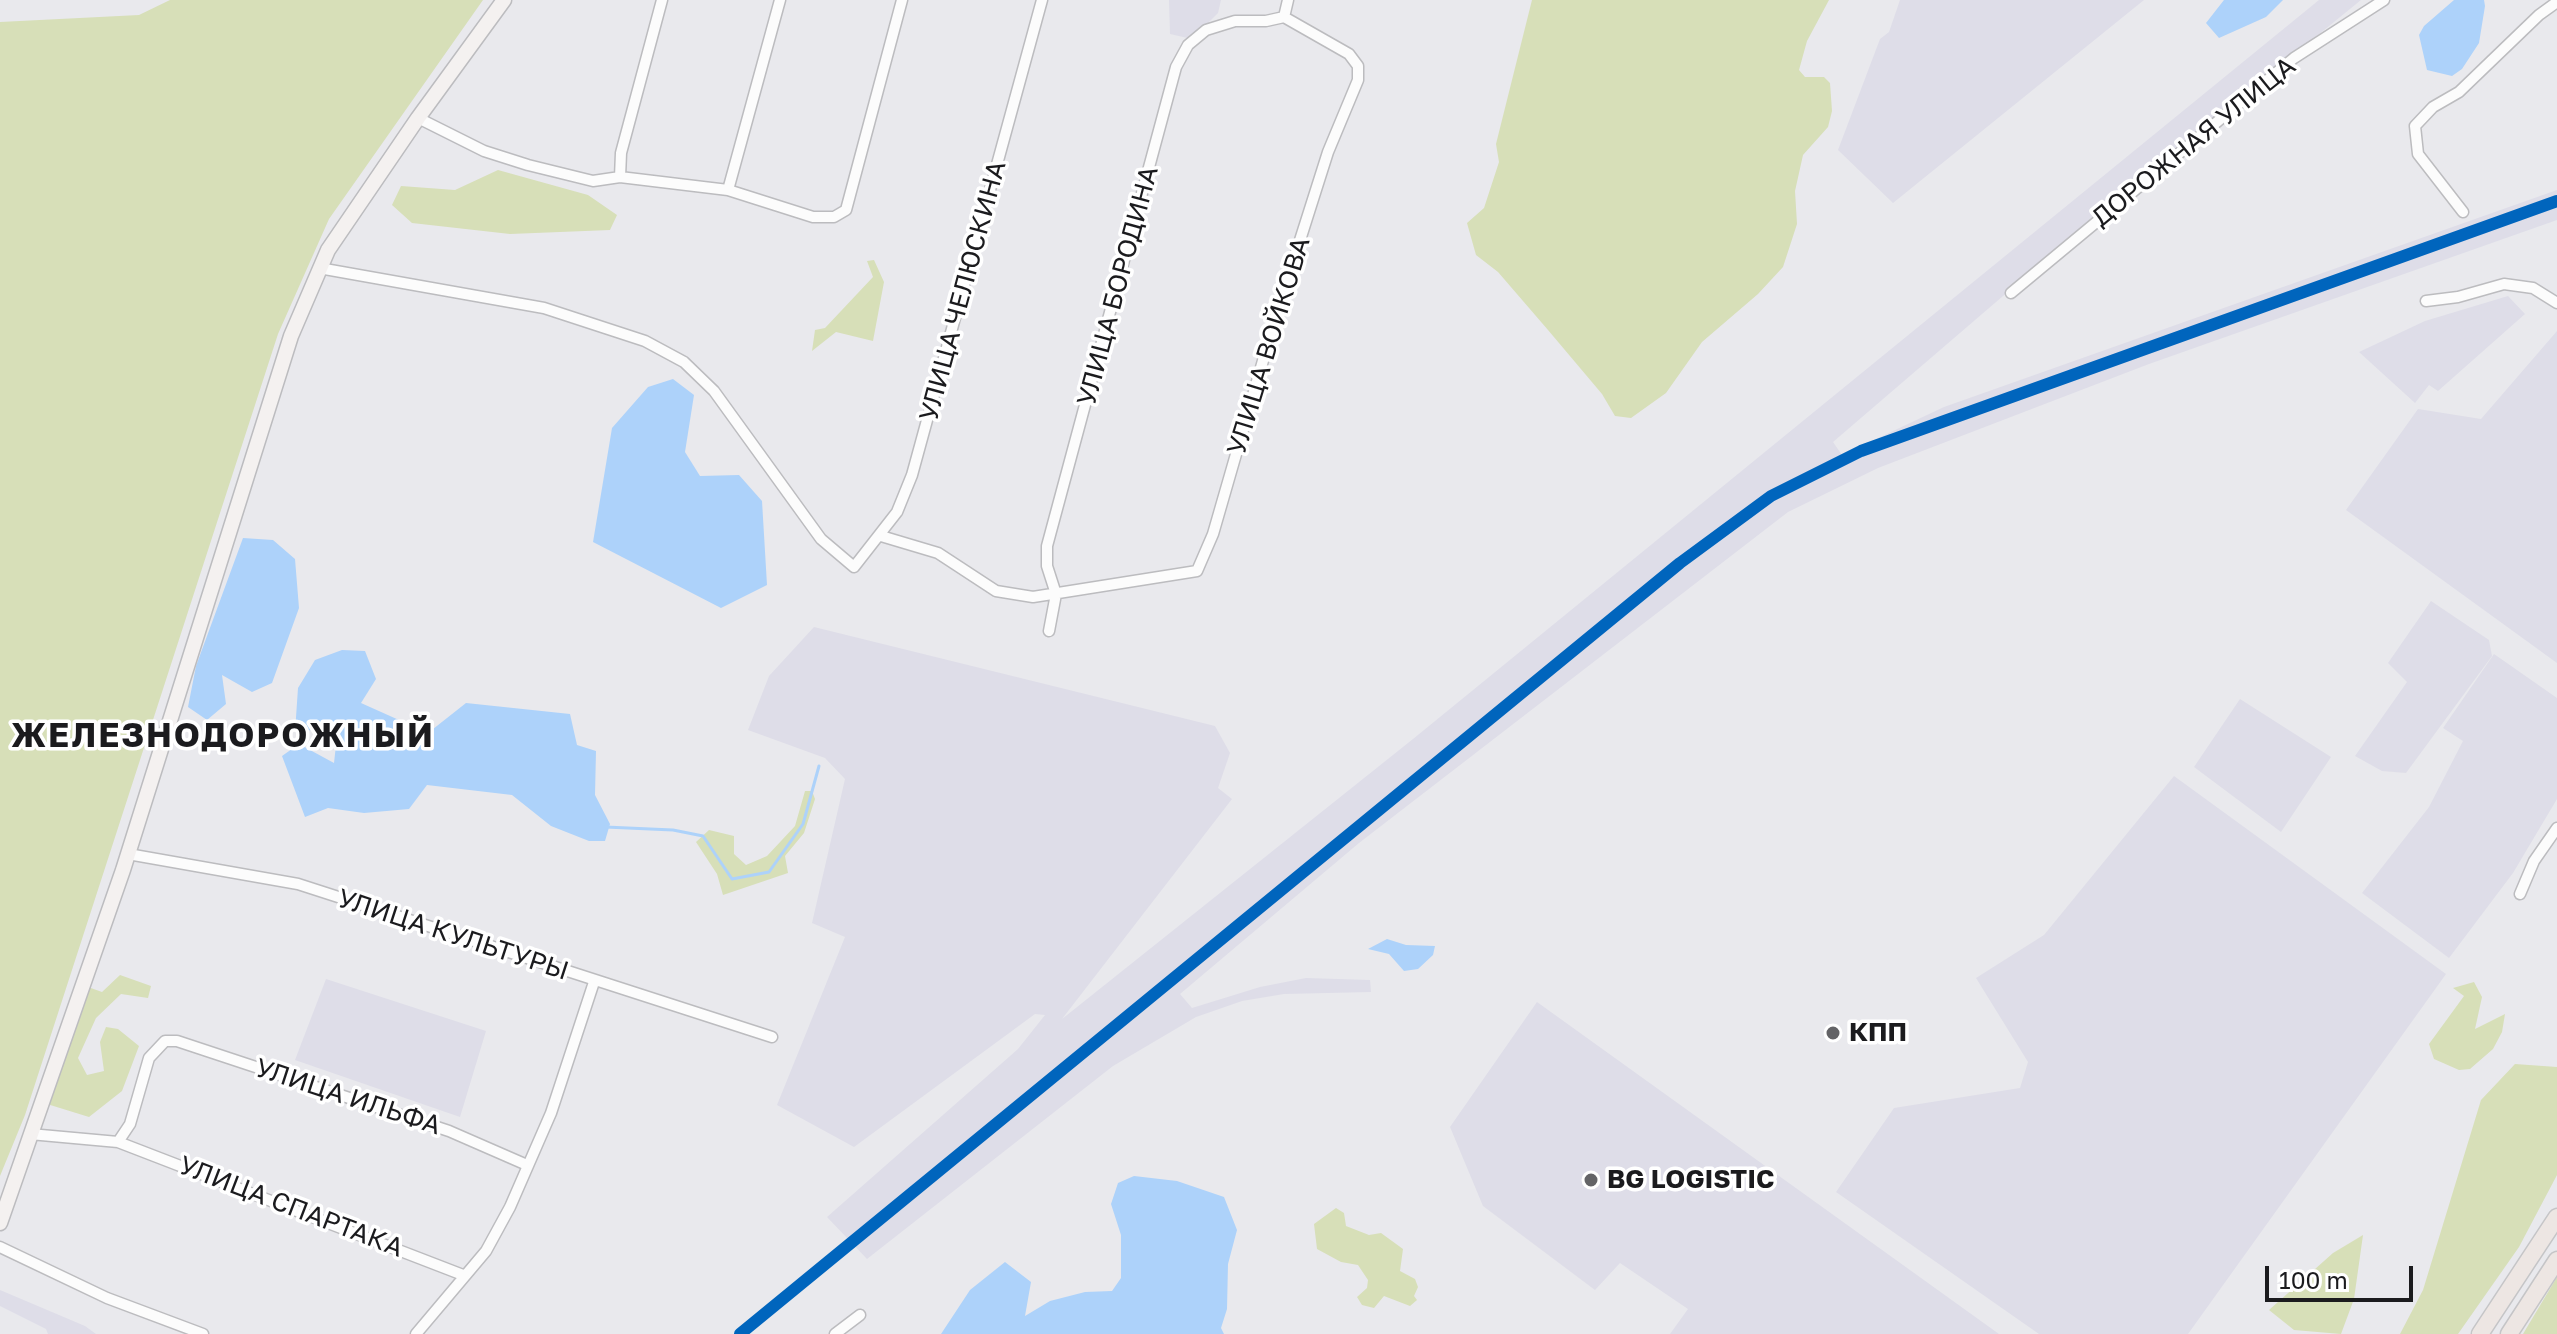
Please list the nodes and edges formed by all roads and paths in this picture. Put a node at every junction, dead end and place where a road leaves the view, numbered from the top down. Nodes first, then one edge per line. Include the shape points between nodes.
1 (504, 0) edge
2 (662, 0) edge
3 (780, 0) edge
4 (902, 0) edge
5 (1042, 0) edge
6 (1288, 0) edge
7 (2384, 0) edge
8 (2557, 2) edge
9 (1284, 17) junction
10 (418, 118) junction
11 (620, 177) junction
12 (728, 190) junction
13 (2463, 212) dead end
14 (319, 268) junction
15 (2011, 293) dead end
16 (2426, 301) dead end
17 (2557, 303) edge
18 (881, 536) junction
19 (1056, 594) junction
20 (1049, 631) dead end
21 (2557, 828) edge
22 (128, 854) junction
23 (2520, 894) dead end
24 (594, 982) junction
25 (772, 1037) dead end
26 (30, 1134) junction
27 (118, 1142) junction
28 (527, 1165) junction
29 (2557, 1217) edge
30 (0, 1223) edge
31 (0, 1247) edge
32 (2557, 1260) edge
33 (463, 1275) junction
34 (860, 1315) dead end
35 (203, 1334) edge
36 (416, 1334) edge
37 (835, 1334) edge
38 (2480, 1334) edge
39 (2509, 1334) edge

1 - 10 street
2 - 11 street via 621,153
3 - 12 street
4 - 12 street via 846,210 834,217 813,217
5 - 18 street, УЛИЦА ЧЕЛЮСКИНА via 912,475
6 - 9 street
7 - 15 street, ДОРОЖНАЯ УЛИЦА via 2294,58
8 - 13 street via 2415,126 2418,154
9 - 19 street, УЛИЦА БОРОДИНА via 1235,21 1206,30 1188,45 1176,67 1047,546
9 - 19 street, УЛИЦА ВОЙКОВА via 1349,54 1358,66 1358,80 1328,152 1213,534 1197,571
10 - 11 street via 484,151 528,165 593,181
10 - 14 street
11 - 12 street
14 - 18 street, УЛИЦА ЧЕЛЮСКИНА via 544,308 645,341 684,362 714,391 821,539 854,567
14 - 22 street via 291,336
16 - 17 street via 2504,284 2533,288
18 - 19 street via 938,553 996,591 1033,597
19 - 20 street, УЛИЦА БОРОДИНА
21 - 23 street
22 - 24 street, УЛИЦА КУЛЬТУРЫ via 298,884
22 - 26 street
24 - 25 street, УЛИЦА КУЛЬТУРЫ
24 - 28 street via 551,1113
26 - 27 street, УЛИЦА СПАРТАКА
26 - 30 street
27 - 28 street, УЛИЦА ИЛЬФА via 130,1124 149,1058 165,1041 187,1043 449,1131
27 - 33 street, УЛИЦА СПАРТАКА
28 - 33 street via 486,1251
29 - 38 main road
31 - 35 street via 107,1298
32 - 39 main road
33 - 36 street
34 - 37 street

